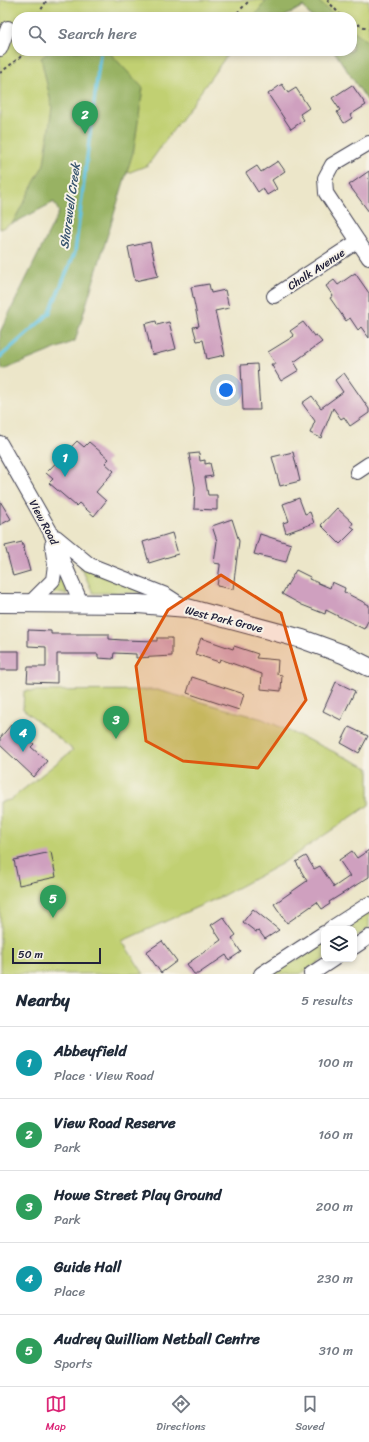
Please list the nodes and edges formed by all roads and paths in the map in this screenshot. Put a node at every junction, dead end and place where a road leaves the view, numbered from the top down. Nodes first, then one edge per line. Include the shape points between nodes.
1 (47, 0) edge
2 (250, 0) edge
3 (327, 0) edge
4 (40, 12) edge
5 (238, 12) edge
6 (338, 12) edge
7 (357, 24) edge
8 (8, 28) dead end
9 (369, 29) edge
10 (0, 49) edge
11 (22, 56) edge
12 (0, 73) edge
13 (369, 143) edge
14 (358, 241) junction
15 (369, 258) edge
16 (274, 296) dead end
17 (0, 443) edge
18 (369, 464) edge
19 (357, 472) dead end
20 (50, 531) junction
21 (0, 603) edge
22 (30, 603) junction
23 (81, 603) junction
24 (187, 608) junction
25 (369, 667) edge
26 (369, 904) edge
27 (335, 926) edge
28 (321, 935) edge
29 (369, 937) edge
30 (357, 944) edge
31 (329, 962) edge
32 (261, 974) edge
33 (311, 974) edge

1 - 4 path
2 - 5 path
3 - 6 path
7 - 9 path
8 - 10 street
11 - 12 path
13 - 14 street via 332,165 325,178 326,193
14 - 15 street
14 - 16 street, Chalk Avenue
17 - 20 street, View Road
18 - 19 street
20 - 22 street via 55,565 53,580
20 - 23 street, View Road
20 - 24 street via 90,566 166,595
21 - 22 main road, West Park Grove
22 - 23 main road, West Park Grove
23 - 24 main road, West Park Grove
24 - 25 main road, West Park Grove via 302,639
26 - 27 street
28 - 32 street
29 - 30 street
31 - 33 street

